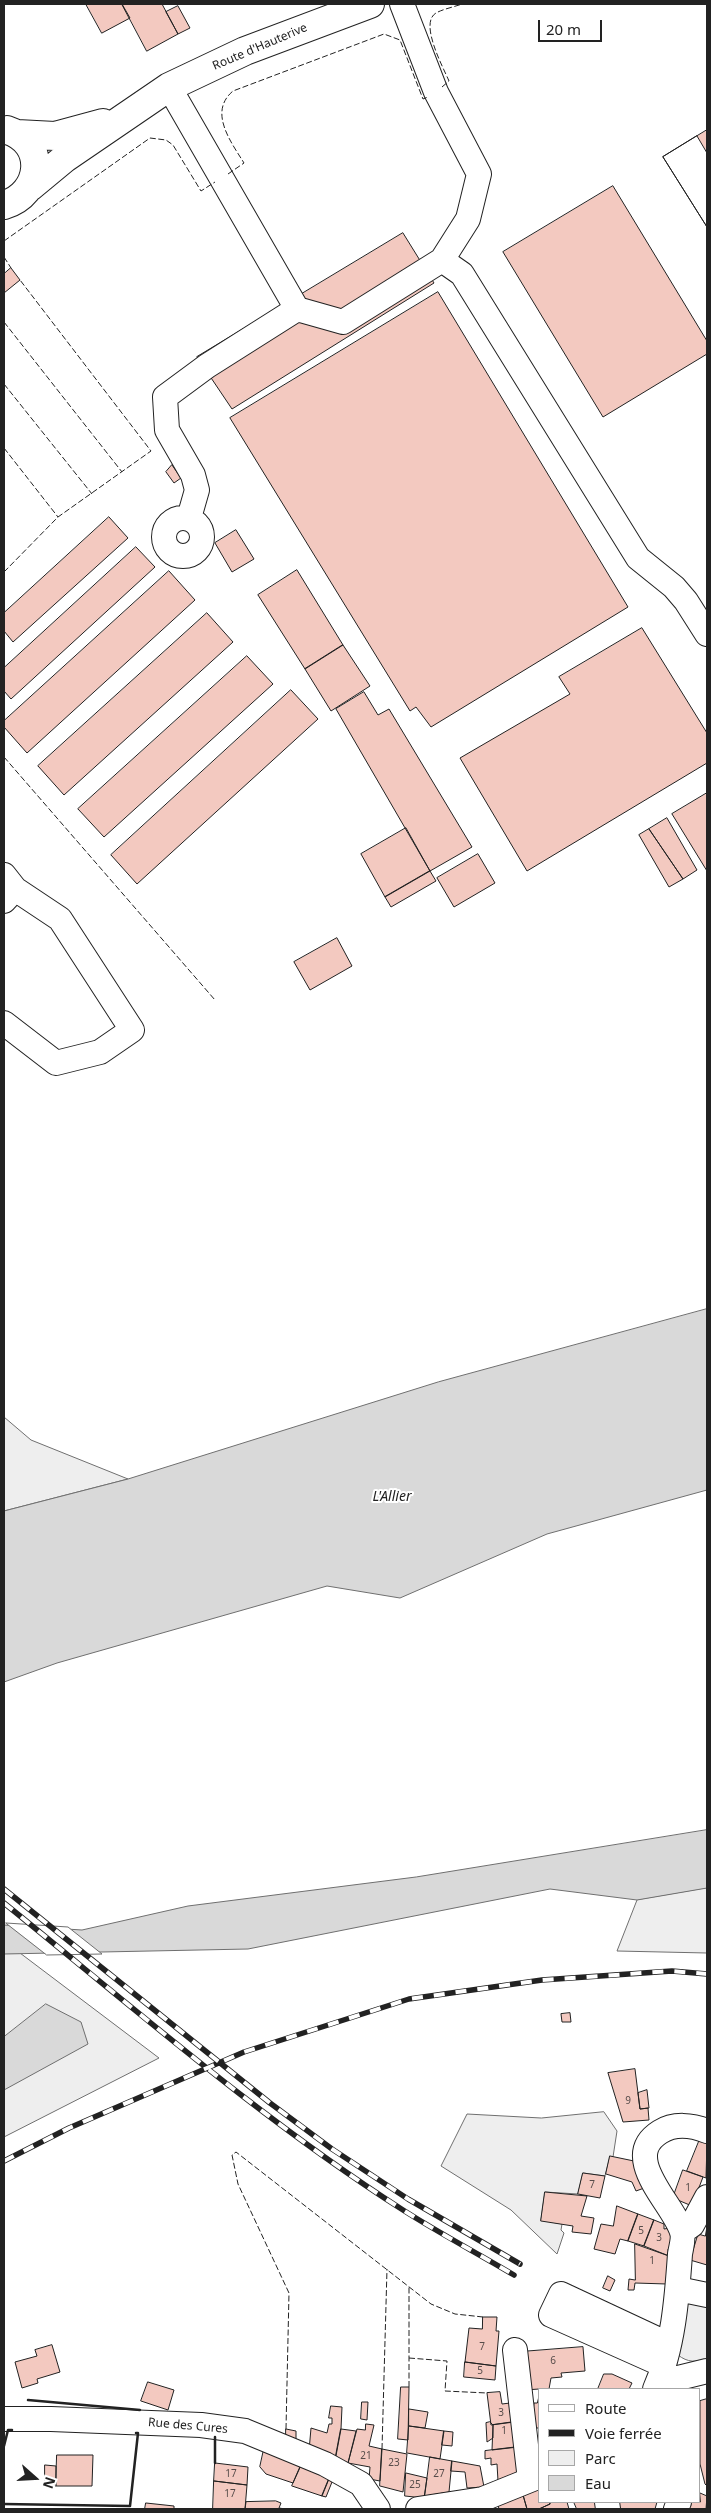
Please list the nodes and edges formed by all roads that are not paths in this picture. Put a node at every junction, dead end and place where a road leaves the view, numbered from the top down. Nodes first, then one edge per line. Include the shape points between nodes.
1 (370, 4) edge
2 (402, 4) edge
3 (161, 92) junction
4 (10, 132) edge
5 (30, 187) junction
6 (4, 205) edge
7 (442, 260) junction
8 (297, 309) junction
9 (189, 518) dead end
10 (707, 634) edge
11 (8, 888) edge
12 (4, 1023) edge
13 (707, 2131) edge
14 (707, 2197) edge
15 (682, 2232) junction
16 (678, 2289) junction
17 (707, 2295) edge
18 (551, 2315) dead end
19 (515, 2350) dead end
20 (661, 2371) edge
21 (707, 2371) edge
22 (4, 2419) edge
23 (535, 2478) edge
24 (484, 2504) edge
25 (378, 2509) edge
26 (418, 2509) edge

1 - 3 main road, Route d'Hauterive via 245,51
2 - 7 street via 436,92 479,174 468,219
3 - 4 main road, Route d'Hauterive via 91,126 55,136
3 - 5 main road, Route d'Hauterive via 65,158
3 - 8 street
4 - 5 main road via 27,142 33,152 36,164
5 - 6 main road, Route d'Hauterive via 14,202
7 - 8 street via 342,322
7 - 10 street via 462,274 638,558 674,587
8 - 9 street via 165,397 167,430 193,475 197,490
11 - 12 street via 60,919 132,1030 100,1052 56,1064
13 - 15 street via 683,2125 665,2129 652,2137 645,2150 655,2188
14 - 15 street via 696,2219
15 - 16 street
16 - 17 street
16 - 20 street
18 - 20 street via 561,2294
19 - 23 street
20 - 21 street
22 - 25 street, Rue des Cures via 201,2425 245,2431 325,2464 361,2484
23 - 24 street
24 - 26 street

